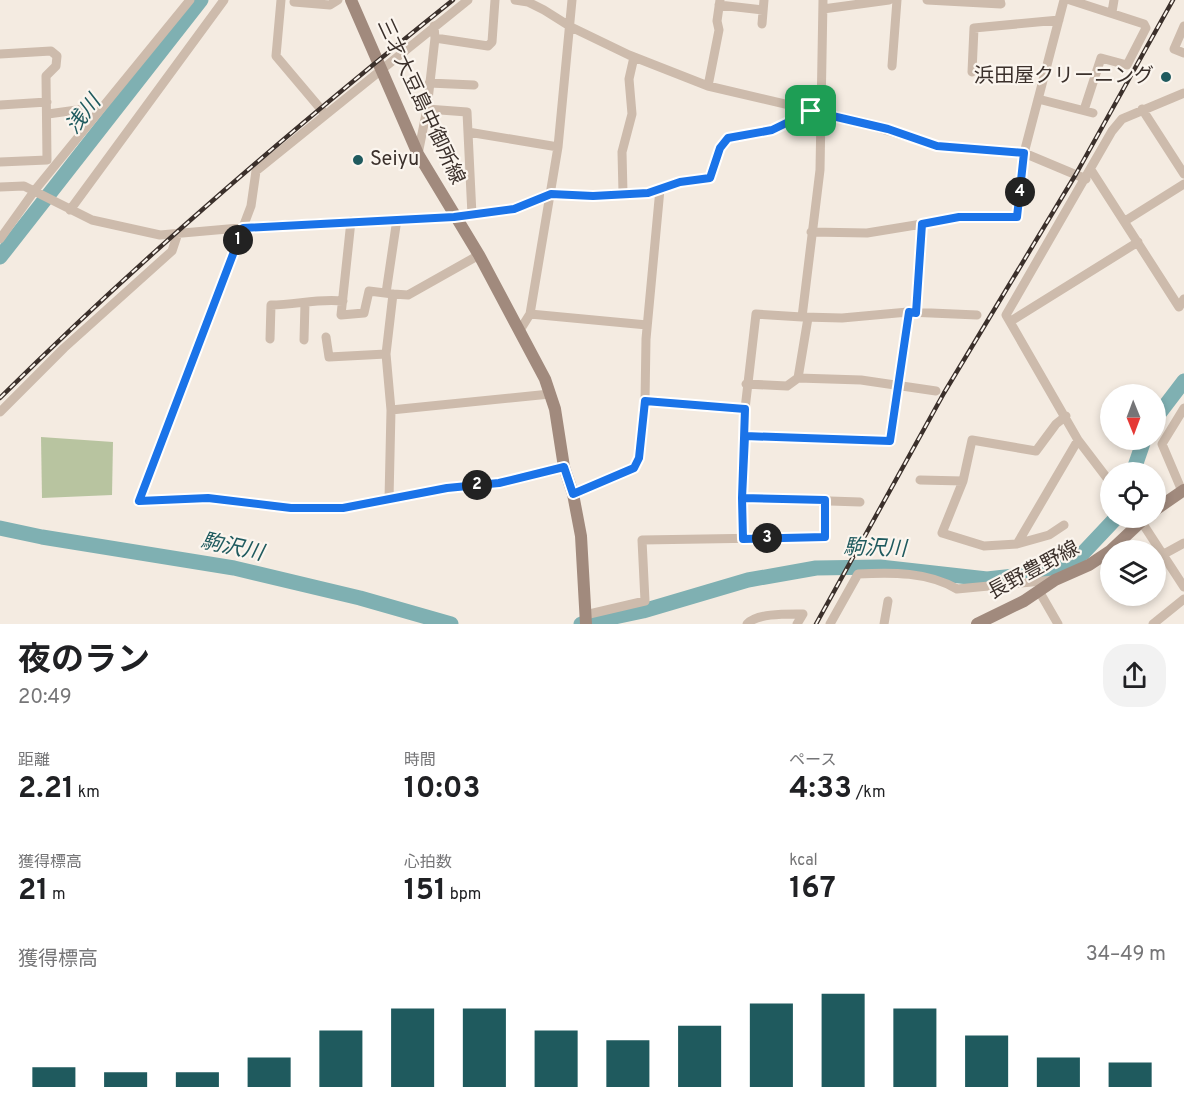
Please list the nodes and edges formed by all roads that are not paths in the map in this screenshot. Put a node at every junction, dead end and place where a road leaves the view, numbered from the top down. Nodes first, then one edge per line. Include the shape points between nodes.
1 (190, 0) edge
2 (224, 0) edge
3 (281, 0) edge
4 (338, 0) edge
5 (351, 0) edge
6 (468, 0) edge
7 (495, 0) edge
8 (515, 0) edge
9 (572, 0) edge
10 (764, 0) edge
11 (889, 0) edge
12 (897, 0) edge
13 (927, 0) edge
14 (1000, 0) edge
15 (1064, 0) edge
16 (1070, 0) edge
17 (1114, 0) edge
18 (294, 2) dead end
19 (719, 2) edge
20 (823, 4) edge
21 (763, 10) junction
22 (1112, 12) junction
23 (1059, 20) junction
24 (762, 24) dead end
25 (434, 26) junction
26 (1184, 26) edge
27 (571, 27) junction
28 (435, 38) junction
29 (1184, 53) edge
30 (0, 54) edge
31 (634, 57) junction
32 (892, 66) dead end
33 (380, 69) junction
34 (972, 72) dead end
35 (429, 83) junction
36 (474, 85) dead end
37 (708, 86) junction
38 (1184, 93) edge
39 (1038, 99) junction
40 (47, 102) junction
41 (0, 105) edge
42 (84, 109) dead end
43 (427, 109) junction
44 (1142, 110) junction
45 (811, 111) junction
46 (823, 113) junction
47 (48, 114) junction
48 (325, 114) junction
49 (468, 132) junction
50 (558, 147) junction
51 (1024, 153) junction
52 (418, 154) junction
53 (0, 162) edge
54 (1091, 170) junction
55 (1184, 174) edge
56 (1086, 179) junction
57 (1184, 184) edge
58 (0, 187) edge
59 (660, 189) junction
60 (37, 191) junction
61 (623, 193) junction
62 (551, 194) junction
63 (68, 209) junction
64 (472, 215) junction
65 (454, 217) junction
66 (397, 219) junction
67 (351, 221) junction
68 (1125, 221) junction
69 (922, 224) junction
70 (243, 228) junction
71 (811, 232) junction
72 (178, 233) junction
73 (0, 239) edge
74 (1138, 242) junction
75 (479, 255) junction
76 (390, 293) junction
77 (1184, 299) edge
78 (343, 301) junction
79 (306, 303) junction
80 (912, 313) junction
81 (530, 314) junction
82 (977, 315) dead end
83 (805, 317) junction
84 (1011, 321) junction
85 (647, 325) junction
86 (520, 330) junction
87 (326, 338) dead end
88 (270, 339) dead end
89 (304, 340) dead end
90 (386, 354) junction
91 (798, 378) junction
92 (746, 384) junction
93 (897, 386) junction
94 (936, 391) dead end
95 (550, 394) junction
96 (645, 401) junction
97 (1184, 408) edge
98 (745, 409) junction
99 (391, 410) junction
100 (0, 412) edge
101 (1066, 416) junction
102 (745, 436) junction
103 (1078, 440) junction
104 (564, 467) junction
105 (1100, 469) edge
106 (920, 480) dead end
107 (963, 481) junction
108 (1183, 491) edge
109 (573, 494) junction
110 (742, 498) junction
111 (389, 499) junction
112 (825, 500) junction
113 (860, 502) dead end
114 (1166, 503) edge
115 (1064, 525) dead end
116 (1134, 528) edge
117 (743, 539) junction
118 (1121, 540) edge
119 (1184, 543) edge
120 (1017, 544) junction
121 (1166, 553) edge
122 (1166, 557) edge
123 (1100, 558) edge
124 (1055, 580) junction
125 (1184, 586) edge
126 (1039, 591) junction
127 (1184, 599) edge
128 (888, 601) dead end
129 (585, 619) edge
130 (747, 624) edge
131 (797, 624) edge
132 (830, 624) edge
133 (884, 624) edge
134 (977, 624) edge
135 (1059, 624) edge
136 (1153, 624) edge

1 - 60 street
2 - 63 street
3 - 48 street via 276,56
4 - 18 street via 330,4
5 - 33 main road, 三才大豆島中御所線
6 - 25 street
7 - 28 street via 492,42 488,46
8 - 27 street via 528,2
9 - 27 street
10 - 21 street
11 - 20 street
12 - 32 street
13 - 14 street via 1001,4
15 - 23 street
16 - 22 street
17 - 22 street
19 - 21 street
19 - 37 street via 719,30
20 - 46 street
21 - 24 street
22 - 39 street via 1146,28 1127,65 1101,58 1088,111
23 - 34 street via 974,28
23 - 39 street
25 - 28 street
25 - 33 street
26 - 29 street via 1174,49
27 - 31 street
27 - 50 street
28 - 35 street
30 - 40 street via 51,51 57,56 56,66 46,76
31 - 37 street
31 - 61 street via 629,79 632,114 622,152
33 - 48 street
33 - 52 main road, 三才大豆島中御所線
35 - 36 street
35 - 43 street
37 - 45 street
38 - 44 street
39 - 51 street
40 - 41 street
40 - 47 street
42 - 47 street
43 - 49 street via 467,112
43 - 52 street
44 - 54 street via 1122,119
44 - 55 street
45 - 46 street
45 - 59 street via 772,130 728,138 720,148 710,178
46 - 51 street via 937,146
46 - 71 street
47 - 53 street via 47,160
48 - 70 street via 256,171 254,196
49 - 50 street
49 - 64 street
50 - 62 street
51 - 56 street
51 - 69 street via 1017,217 959,217
52 - 65 main road, 三才大豆島中御所線
54 - 56 street
54 - 68 street
56 - 84 street via 1006,315
57 - 68 street
58 - 60 street via 24,186
59 - 61 street
59 - 85 street
60 - 63 street
60 - 73 street
61 - 62 street
62 - 64 street via 514,209
62 - 81 street
63 - 72 street via 92,220 160,235
64 - 65 street
65 - 66 street
65 - 75 main road, 三才大豆島中御所線
66 - 67 street
66 - 76 street
67 - 70 street
67 - 78 street
68 - 74 street
69 - 71 street via 867,233
69 - 80 street
70 - 72 street
70 - 111 street via 139,501 208,498 291,508 343,508
71 - 83 street
72 - 100 street via 172,251
74 - 77 street via 1179,307
74 - 84 street
75 - 76 street via 408,295
75 - 86 main road, 三才大豆島中御所線
76 - 78 street via 369,291 364,314 341,315
76 - 90 street
78 - 79 street via 321,299
79 - 88 street via 271,305
79 - 89 street
80 - 82 street
80 - 83 street
80 - 93 street
81 - 85 street
81 - 86 street
83 - 91 street
83 - 92 street via 756,314
84 - 101 street
85 - 96 street
86 - 95 main road, 三才大豆島中御所線
87 - 90 street via 329,357
90 - 99 street
91 - 92 street via 787,386
91 - 93 street via 861,380
92 - 98 street
93 - 94 street
93 - 102 street via 890,441
95 - 99 street
95 - 104 main road, 三才大豆島中御所線
96 - 98 street
96 - 109 street via 639,458 634,468
97 - 108 street via 1162,444
98 - 102 street
99 - 111 street
101 - 103 street
101 - 107 street via 1036,451 972,440
102 - 110 street
103 - 105 street
103 - 120 street
104 - 109 main road, 三才大豆島中御所線
104 - 111 street via 499,483
106 - 107 street
107 - 120 street via 942,534 984,546
108 - 114 main road
109 - 129 main road, 三才大豆島中御所線 via 581,536
110 - 112 street
110 - 117 street
112 - 113 street
112 - 117 street via 825,537
115 - 120 street via 1049,536
116 - 118 main road, 長野豊野線
117 - 129 street via 642,540 645,601
119 - 121 street
122 - 125 street
123 - 124 main road, 長野豊野線
124 - 126 main road, 長野豊野線
124 - 132 street via 957,589 945,581 915,575 858,574
126 - 134 main road, 長野豊野線
126 - 135 street
127 - 136 street
128 - 133 street
130 - 131 street via 782,614 802,614

